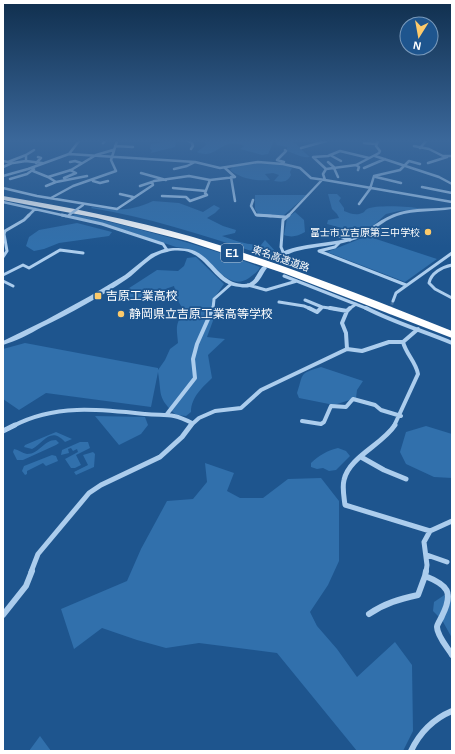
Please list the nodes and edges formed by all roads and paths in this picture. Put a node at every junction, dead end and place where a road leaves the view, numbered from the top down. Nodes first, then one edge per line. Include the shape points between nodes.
1 (18, 176) edge
2 (68, 176) edge
3 (87, 176) dead end
4 (101, 176) edge
5 (156, 176) edge
6 (192, 176) edge
7 (194, 176) edge
8 (234, 176) edge
9 (309, 176) edge
10 (323, 176) edge
11 (374, 176) joint
12 (436, 176) edge
13 (48, 177) edge
14 (231, 177) junction
15 (64, 178) dead end
16 (10, 179) dead end
17 (90, 180) junction
18 (166, 180) junction
19 (210, 180) junction
20 (323, 180) junction
21 (108, 181) dead end
22 (56, 182) junction
23 (152, 182) junction
24 (401, 183) dead end
25 (452, 184) edge
26 (76, 185) junction
27 (46, 186) dead end
28 (140, 186) dead end
29 (84, 187) dead end
30 (422, 187) dead end
31 (3, 188) edge
32 (173, 188) dead end
33 (370, 189) junction
34 (206, 191) junction
35 (452, 193) edge
36 (3, 194) edge
37 (120, 194) dead end
38 (162, 196) dead end
39 (133, 197) junction
40 (3, 198) edge
41 (51, 198) junction
42 (253, 200) dead end
43 (235, 201) dead end
44 (3, 202) edge
45 (452, 202) edge
46 (84, 204) junction
47 (359, 204) dead end
48 (452, 208) edge
49 (35, 209) junction
50 (68, 216) junction
51 (285, 217) junction
52 (319, 231) dead end
53 (350, 240) junction
54 (4, 243) edge
55 (339, 243) junction
56 (166, 250) junction
57 (283, 252) junction
58 (83, 253) dead end
59 (452, 253) edge
60 (3, 257) edge
61 (276, 258) dead end
62 (452, 265) edge
63 (264, 268) dead end
64 (3, 275) edge
65 (284, 276) dead end
66 (298, 281) junction
67 (3, 282) edge
68 (231, 284) junction
69 (248, 285) junction
70 (406, 285) junction
71 (13, 286) dead end
72 (452, 298) edge
73 (305, 300) dead end
74 (393, 301) tunnel mouth
75 (279, 302) dead end
76 (356, 304) junction
77 (322, 307) junction
78 (347, 311) junction
79 (389, 314) tunnel mouth
80 (387, 319) junction
81 (452, 328) edge
82 (418, 329) junction
83 (452, 335) edge
84 (403, 342) junction
85 (3, 343) edge
86 (452, 343) edge
87 (347, 349) junction
88 (167, 414) junction
89 (401, 416) junction
90 (302, 421) dead end
91 (192, 423) junction
92 (3, 431) edge
93 (361, 457) junction
94 (406, 479) dead end
95 (452, 521) edge
96 (430, 531) junction
97 (427, 555) junction
98 (447, 562) dead end
99 (425, 576) junction
100 (368, 614) dead end
101 (3, 615) edge
102 (452, 655) edge
103 (452, 711) edge
104 (411, 751) edge

1 - 16 street
2 - 15 street
3 - 22 street
4 - 17 street
5 - 18 street
6 - 18 street
7 - 19 street
8 - 14 street
9 - 20 street
10 - 20 street
11 - 24 street
11 - 33 street
12 - 25 street
13 - 22 street
14 - 19 street
14 - 43 street
17 - 21 street via 100,183
17 - 26 street
18 - 23 street
19 - 34 street
20 - 33 street
20 - 51 street
22 - 27 street
23 - 28 street
23 - 39 street via 153,185
26 - 29 street
26 - 41 street
30 - 35 street
31 - 41 street
32 - 34 street
33 - 45 street
33 - 47 street
34 - 38 street via 207,195 190,201 186,198
36 - 81 highway, 東名高速道路 / E1 via 136,220 225,245 316,275
37 - 39 street
39 - 46 street via 117,208
40 - 83 highway, 東名高速道路 / E1 via 110,219 195,241 314,281
41 - 46 street
42 - 51 street via 251,206 256,215
44 - 49 street
46 - 50 street, bridge
48 - 53 street via 393,215
49 - 50 street
49 - 54 street via 24,220 5,231
50 - 56 street via 163,244
51 - 57 street via 281,247
52 - 53 street
53 - 55 street
54 - 60 street via 7,251
55 - 57 street
55 - 70 street via 335,247 319,251
56 - 68 street via 194,252
56 - 85 street via 150,256 136,271 40,327
57 - 61 street
58 - 64 street via 60,250 29,268 23,265
59 - 70 street
62 - 72 street via 433,275 429,283
63 - 69 street via 254,282
65 - 66 street
66 - 69 street via 266,290
66 - 76 street
67 - 71 street
68 - 69 street
68 - 88 street via 214,299 213,311 193,358 195,378 186,391 176,399
70 - 74 street via 396,293
73 - 77 street
75 - 77 street via 304,306 317,312
76 - 78 street
76 - 80 street
77 - 78 street
78 - 87 street via 342,323 346,333
79 - 80 street
80 - 82 street
82 - 84 street
82 - 86 street
84 - 87 street via 389,342 362,351
84 - 89 street via 404,348 418,368 418,374
87 - 91 street via 261,390 241,408 215,411
88 - 91 street
88 - 92 street via 152,415 85,408 42,414
89 - 90 street via 353,399 346,407 331,406 321,424
89 - 93 street via 382,441
91 - 101 street via 182,437 160,457 101,485 80,502 38,554 26,586
93 - 94 street
93 - 96 street via 352,465 345,477 345,505
95 - 96 street
96 - 97 street via 424,542
97 - 98 street
97 - 99 street
99 - 100 street via 418,595 395,600
99 - 102 street via 446,587 449,598 437,626
103 - 104 street via 430,723

